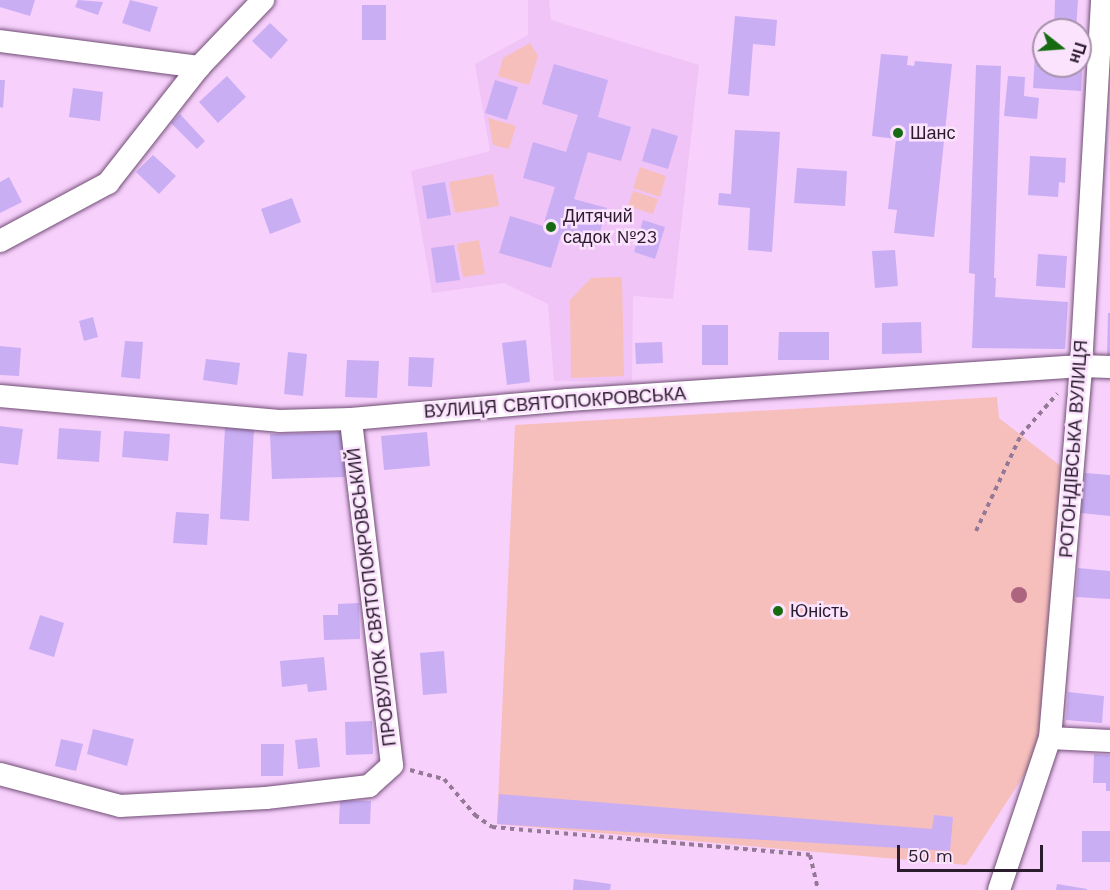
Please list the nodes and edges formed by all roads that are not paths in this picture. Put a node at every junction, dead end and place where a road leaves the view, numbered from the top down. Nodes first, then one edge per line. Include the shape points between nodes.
1 (263, 0) edge
2 (1102, 0) edge
3 (0, 41) edge
4 (199, 67) junction
5 (0, 241) edge
6 (1081, 366) junction
7 (1110, 367) edge
8 (0, 396) edge
9 (351, 419) junction
10 (1050, 738) junction
11 (1110, 741) edge
12 (0, 774) edge
13 (999, 890) edge

1 - 4 street
2 - 6 street, РОТОНДІВСЬКА ВУЛИЦЯ
3 - 4 street
4 - 5 street via 108,183
6 - 7 street, ВУЛИЦЯ СВЯТОПОКРОВСЬКА
6 - 9 street, ВУЛИЦЯ СВЯТОПОКРОВСЬКА via 568,400
6 - 10 street, РОТОНДІВСЬКА ВУЛИЦЯ
8 - 9 street, ВУЛИЦЯ СВЯТОПОКРОВСЬКА via 279,421
9 - 12 street, ПРОВУЛОК СВЯТОПОКРОВСЬКИЙ via 392,765 369,786 266,798 120,806
10 - 11 street
10 - 13 street, РОТОНДІВСЬКА ВУЛИЦЯ

